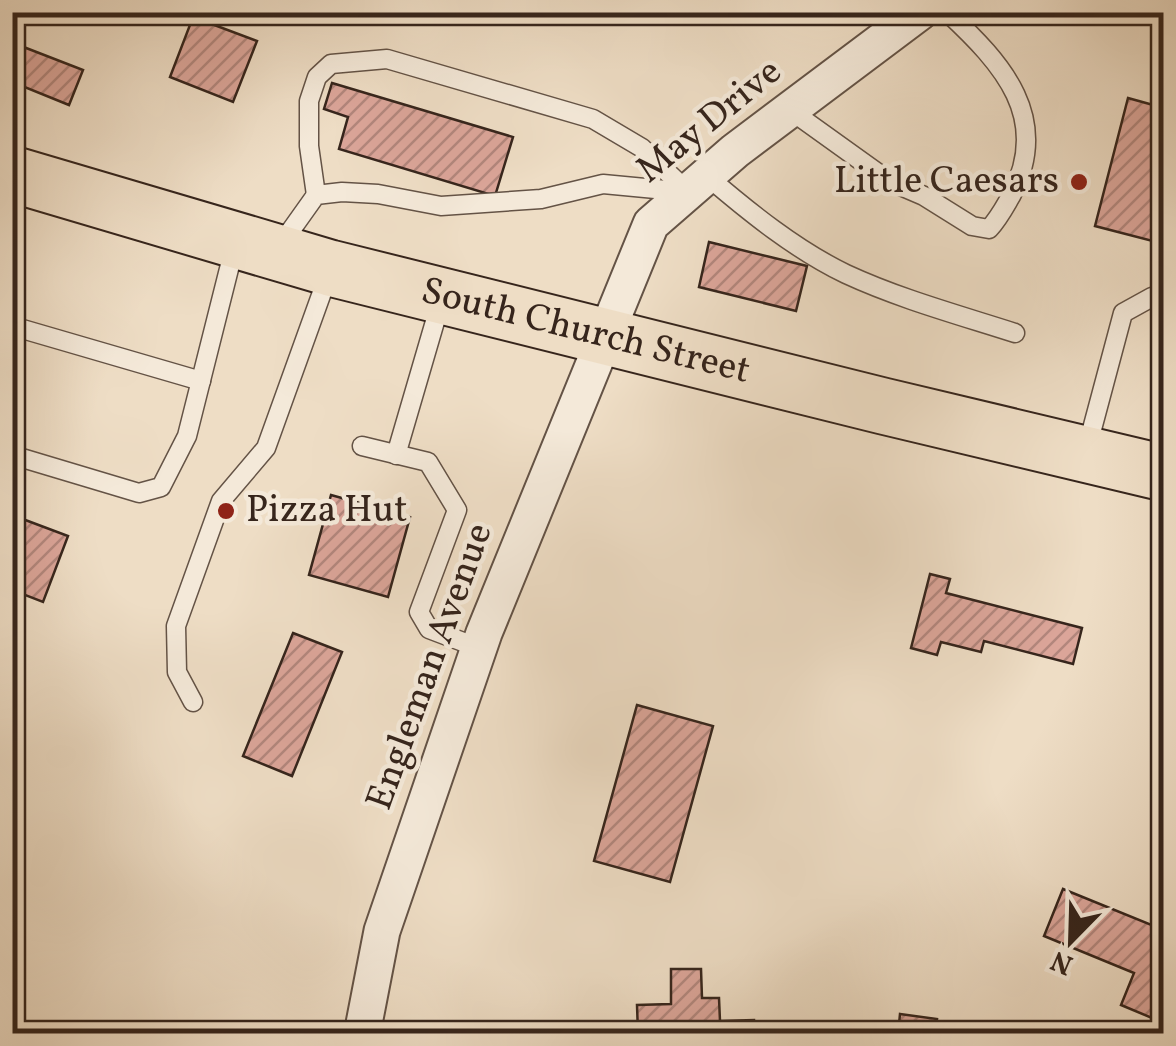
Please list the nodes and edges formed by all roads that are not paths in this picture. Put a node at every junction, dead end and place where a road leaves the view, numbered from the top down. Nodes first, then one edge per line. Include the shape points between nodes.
1 (920, 12) edge
2 (947, 12) edge
3 (790, 110) junction
4 (12, 174) edge
5 (698, 184) junction
6 (316, 194) junction
7 (256, 246) junction
8 (330, 268) junction
9 (443, 296) junction
10 (1164, 300) edge
11 (12, 326) edge
12 (1015, 333) dead end
13 (603, 336) junction
14 (201, 381) junction
15 (362, 446) dead end
16 (396, 454) junction
17 (12, 455) edge
18 (1085, 455) junction
19 (1164, 473) edge
20 (479, 648) junction
21 (193, 702) dead end
22 (362, 1034) edge

1 - 3 street, May Drive
2 - 3 lane via 1020,100 1026,129 1021,177 989,228 972,226 888,181
3 - 5 street, May Drive
4 - 7 main road, South Church Street
5 - 6 lane via 602,184 540,199 441,206 378,194
5 - 6 lane via 593,120 386,59 331,64 316,77 308,100
5 - 12 lane via 844,273
5 - 13 street, May Drive via 652,224
6 - 7 lane
7 - 8 main road, South Church Street
7 - 14 lane
8 - 9 main road, South Church Street
8 - 21 lane via 266,448 220,500 176,626 178,672
9 - 13 main road, South Church Street
9 - 16 lane
10 - 18 lane via 1152,298 1123,313
11 - 14 lane
13 - 18 main road, South Church Street
13 - 20 street, Engleman Avenue
14 - 17 lane via 187,436 161,488 139,494
15 - 16 lane
16 - 20 lane via 428,462 456,510 419,612 429,629
18 - 19 main road, South Church Street
20 - 22 street, Engleman Avenue via 382,932

